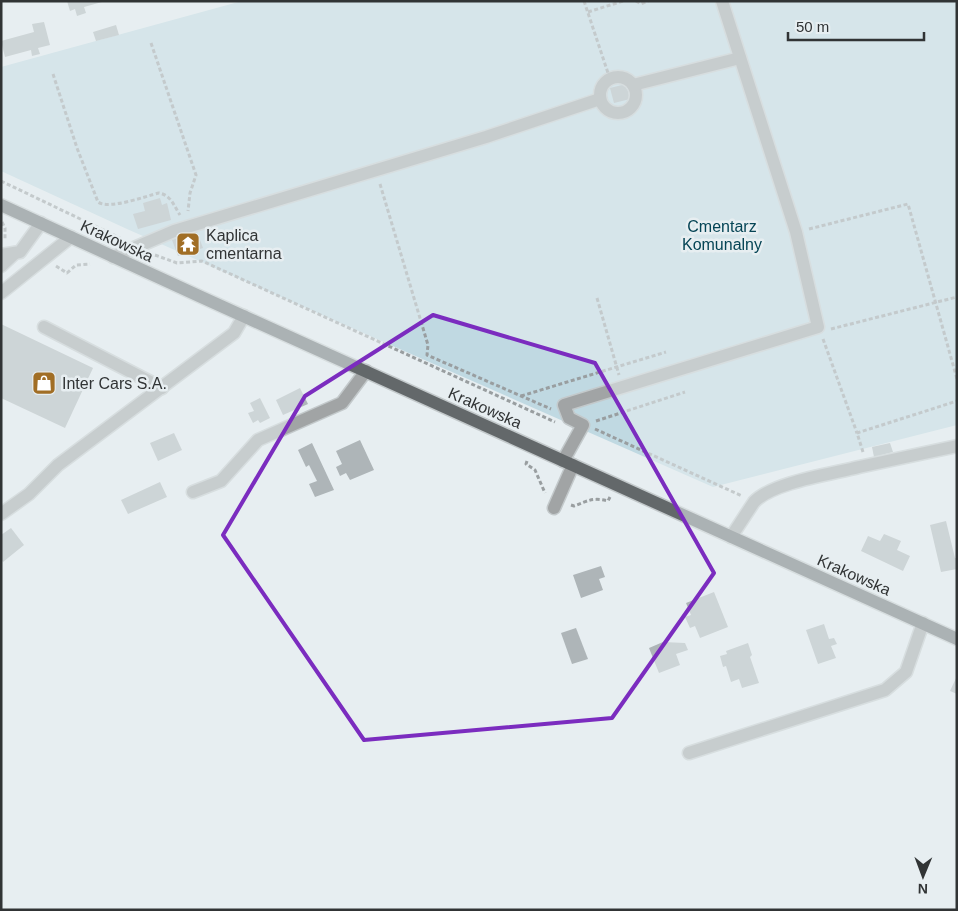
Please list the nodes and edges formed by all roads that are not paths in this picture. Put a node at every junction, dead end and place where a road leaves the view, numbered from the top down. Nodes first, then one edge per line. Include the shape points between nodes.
1 (722, 1) edge
2 (740, 58) junction
3 (633, 84) junction
4 (600, 99) junction
5 (1, 205) edge
6 (41, 223) junction
7 (71, 237) junction
8 (15, 253) junction
9 (1, 255) edge
10 (113, 257) junction
11 (1, 266) edge
12 (1, 293) edge
13 (244, 316) junction
14 (44, 328) dead end
15 (366, 371) junction
16 (162, 388) junction
17 (957, 446) edge
18 (568, 463) junction
19 (192, 492) dead end
20 (554, 508) dead end
21 (1, 514) edge
22 (731, 537) junction
23 (923, 624) junction
24 (957, 639) edge
25 (689, 754) dead end

1 - 2 street
2 - 3 street
2 - 18 street via 796,232 818,327 564,405 569,418 581,429
3 - 4 street via 619,77 610,79 600,91
3 - 4 street via 636,100 626,112 610,112
4 - 10 street via 486,137 180,229
5 - 6 main road, Krakowska
6 - 7 main road, Krakowska
6 - 8 street via 20,252
7 - 10 main road, Krakowska
7 - 12 street
8 - 9 street
8 - 11 street
10 - 13 main road, Krakowska
13 - 15 main road, Krakowska
13 - 16 street via 234,333
14 - 16 street
15 - 18 main road, Krakowska
15 - 19 street via 342,403 258,440 220,481
16 - 21 street via 58,465 29,494
17 - 22 street via 802,480 775,489 754,502
18 - 20 street
18 - 22 main road, Krakowska
22 - 23 main road, Krakowska
23 - 24 main road, Krakowska
23 - 25 street via 906,672 885,690

